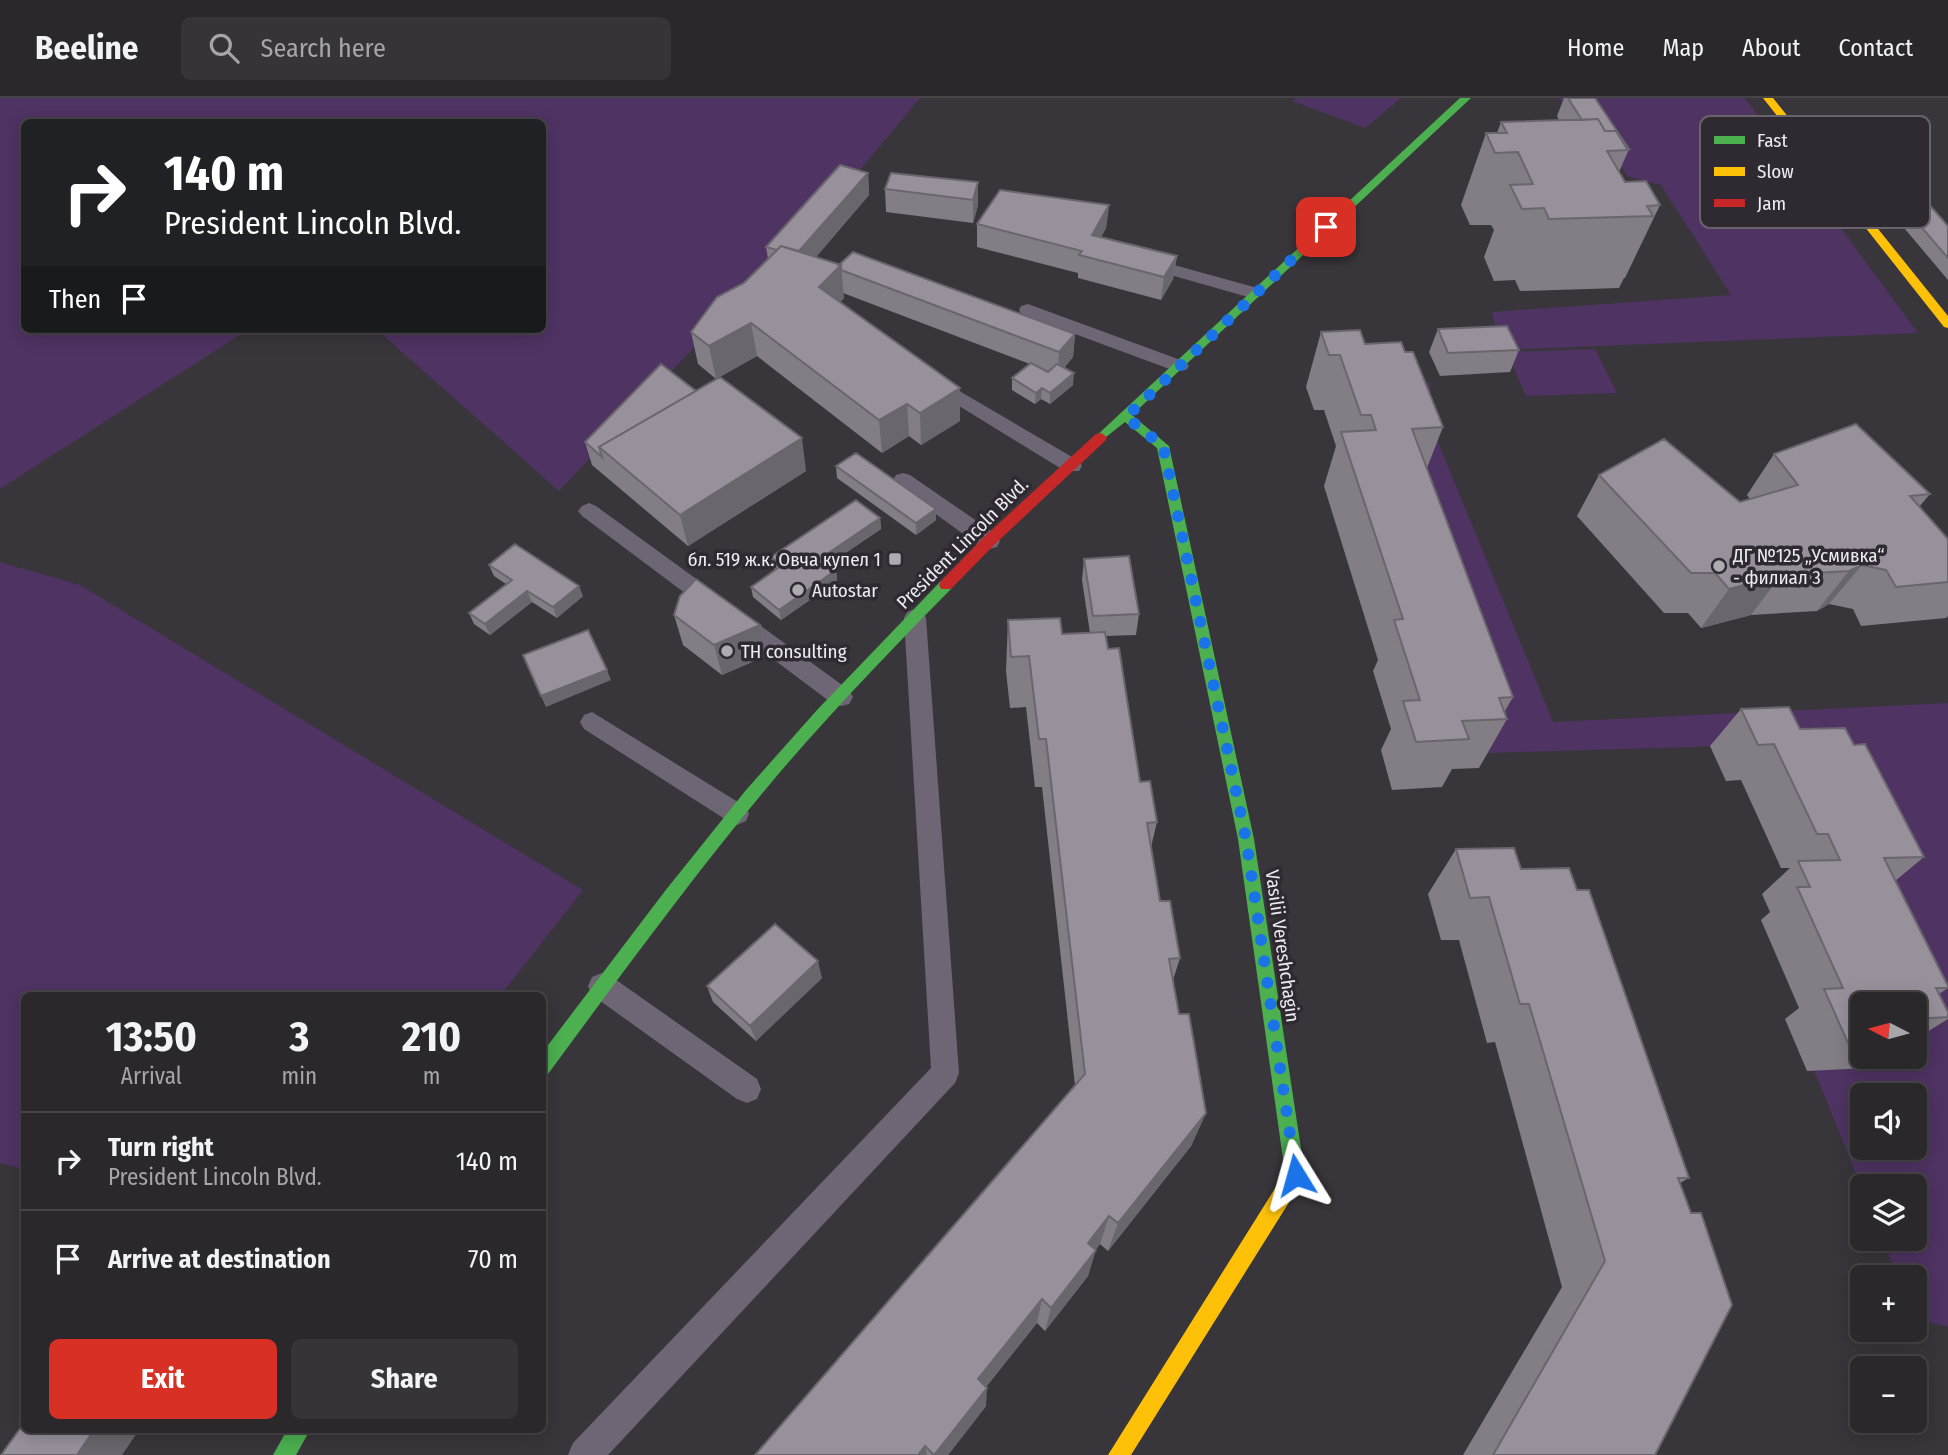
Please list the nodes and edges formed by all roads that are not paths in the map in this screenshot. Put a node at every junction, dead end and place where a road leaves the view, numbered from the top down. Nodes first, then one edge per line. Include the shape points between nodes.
1 (1466, 98) edge
2 (1768, 98) edge
3 (1782, 116) edge
4 (1872, 228) edge
5 (1126, 257) edge
6 (1255, 293) junction
7 (1028, 310) dead end
8 (1948, 324) edge
9 (1179, 366) junction
10 (922, 375) edge
11 (1126, 417) junction
12 (1072, 466) junction
13 (903, 480) dead end
14 (589, 511) dead end
15 (989, 541) junction
16 (915, 618) junction
17 (841, 696) junction
18 (592, 722) dead end
19 (737, 814) junction
20 (602, 986) junction
21 (546, 1063) edge
22 (747, 1089) dead end
23 (297, 1433) edge
24 (284, 1455) edge
25 (585, 1455) edge
26 (1119, 1455) edge

1 - 6 street, President Lincoln Blvd.
2 - 3 street
4 - 8 street
5 - 6 lane
6 - 9 street, President Lincoln Blvd.
7 - 9 lane
9 - 11 street, President Lincoln Blvd.
10 - 12 lane
11 - 12 street, President Lincoln Blvd.
11 - 26 street, Vasilii Vereshchagin via 1163,446 1246,839 1296,1175
12 - 15 street, President Lincoln Blvd.
13 - 15 lane
14 - 17 lane
15 - 16 street, President Lincoln Blvd.
16 - 17 street, President Lincoln Blvd.
16 - 25 lane via 945,1073
17 - 19 street, President Lincoln Blvd.
18 - 19 lane
19 - 20 street, President Lincoln Blvd.
20 - 21 street, President Lincoln Blvd.
20 - 22 lane
23 - 24 street

